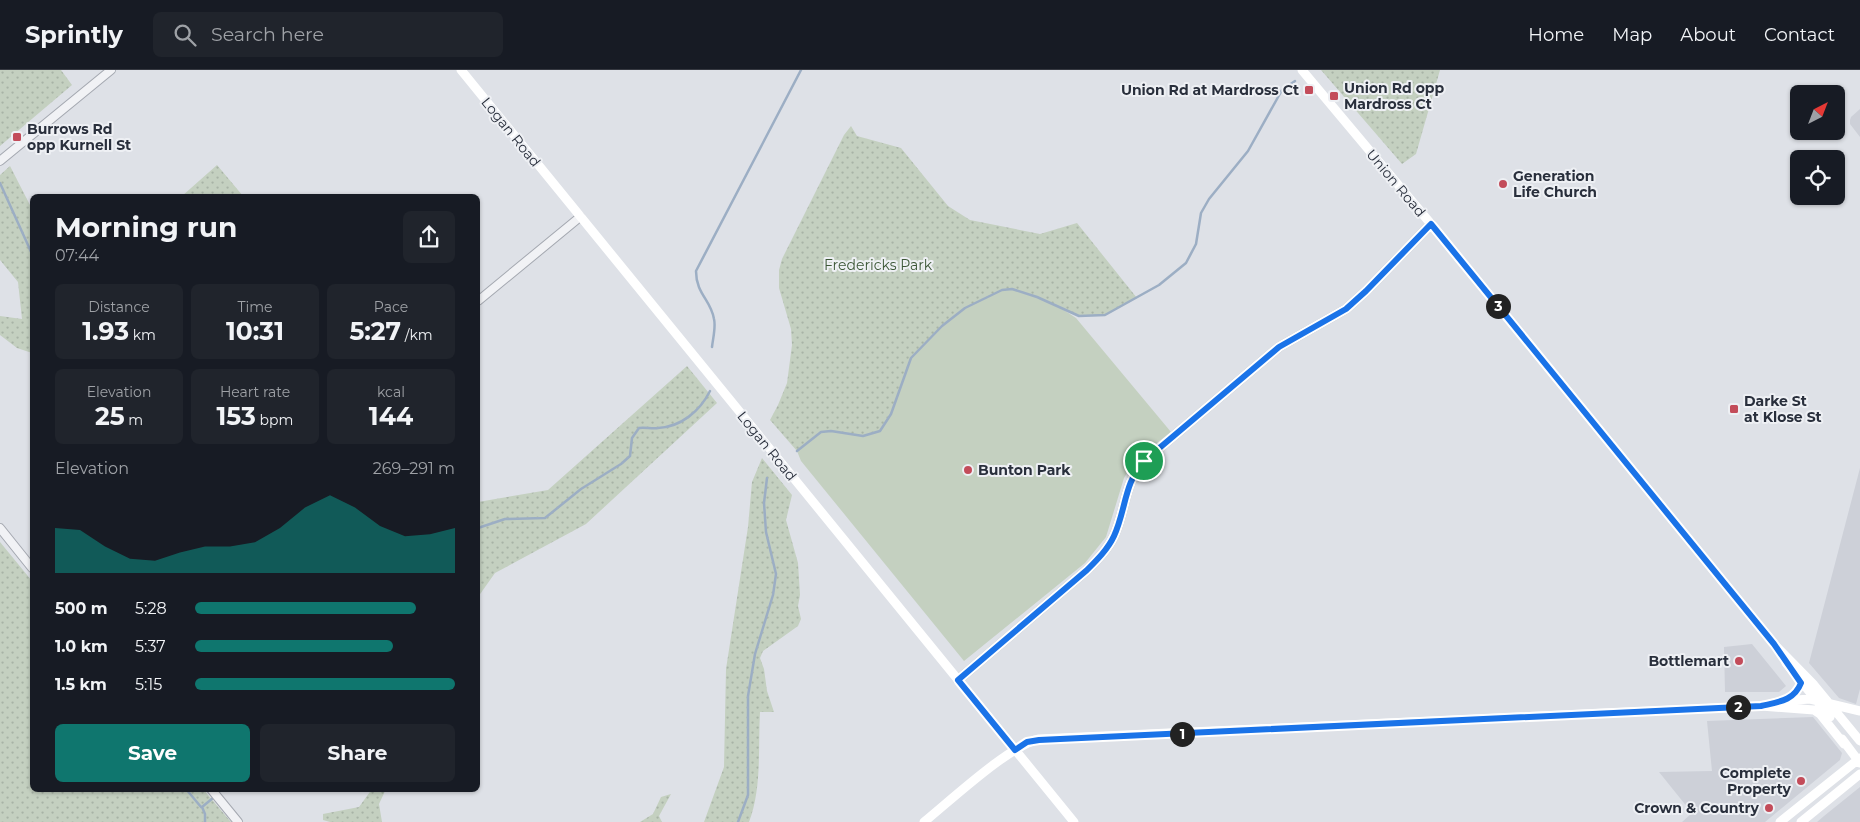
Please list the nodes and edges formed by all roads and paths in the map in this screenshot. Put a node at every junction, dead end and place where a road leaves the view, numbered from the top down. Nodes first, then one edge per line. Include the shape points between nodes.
1 (111, 70) edge
2 (461, 70) edge
3 (1302, 70) edge
4 (0, 160) edge
5 (580, 217) junction
6 (1431, 224) junction
7 (480, 299) edge
8 (0, 528) edge
9 (30, 566) edge
10 (1774, 644) junction
11 (958, 680) junction
12 (1801, 683) junction
13 (1816, 700) junction
14 (1783, 701) junction
15 (1829, 704) junction
16 (1761, 706) junction
17 (1860, 712) edge
18 (1860, 741) edge
19 (1844, 744) junction
20 (1015, 750) junction
21 (1859, 760) edge
22 (1860, 774) edge
23 (214, 792) edge
24 (238, 822) edge
25 (924, 822) edge
26 (1074, 822) edge
27 (1780, 822) edge
28 (1801, 822) edge

1 - 4 street
2 - 5 main road, Logan Road
3 - 6 main road, Union Road
5 - 7 street
5 - 11 main road, Logan Road
6 - 10 main road, Union Road
6 - 11 street via 1346,309 1279,347 1144,461 1130,482 1114,538 1103,553
8 - 9 street
10 - 12 main road, Union Road
10 - 15 main road, Union Road
11 - 20 main road, Logan Road
12 - 13 main road, Union Road
12 - 14 main road via 1793,696
13 - 14 main road
13 - 15 main road
13 - 19 main road, Union Road via 1835,724
14 - 16 main road
15 - 17 main road
15 - 18 main road, Union Road
16 - 19 main road via 1814,710
16 - 20 main road via 1039,740 1027,742
19 - 21 main road, Union Road
20 - 25 main road
20 - 26 main road, Logan Road
21 - 27 main road
22 - 28 main road
23 - 24 street

